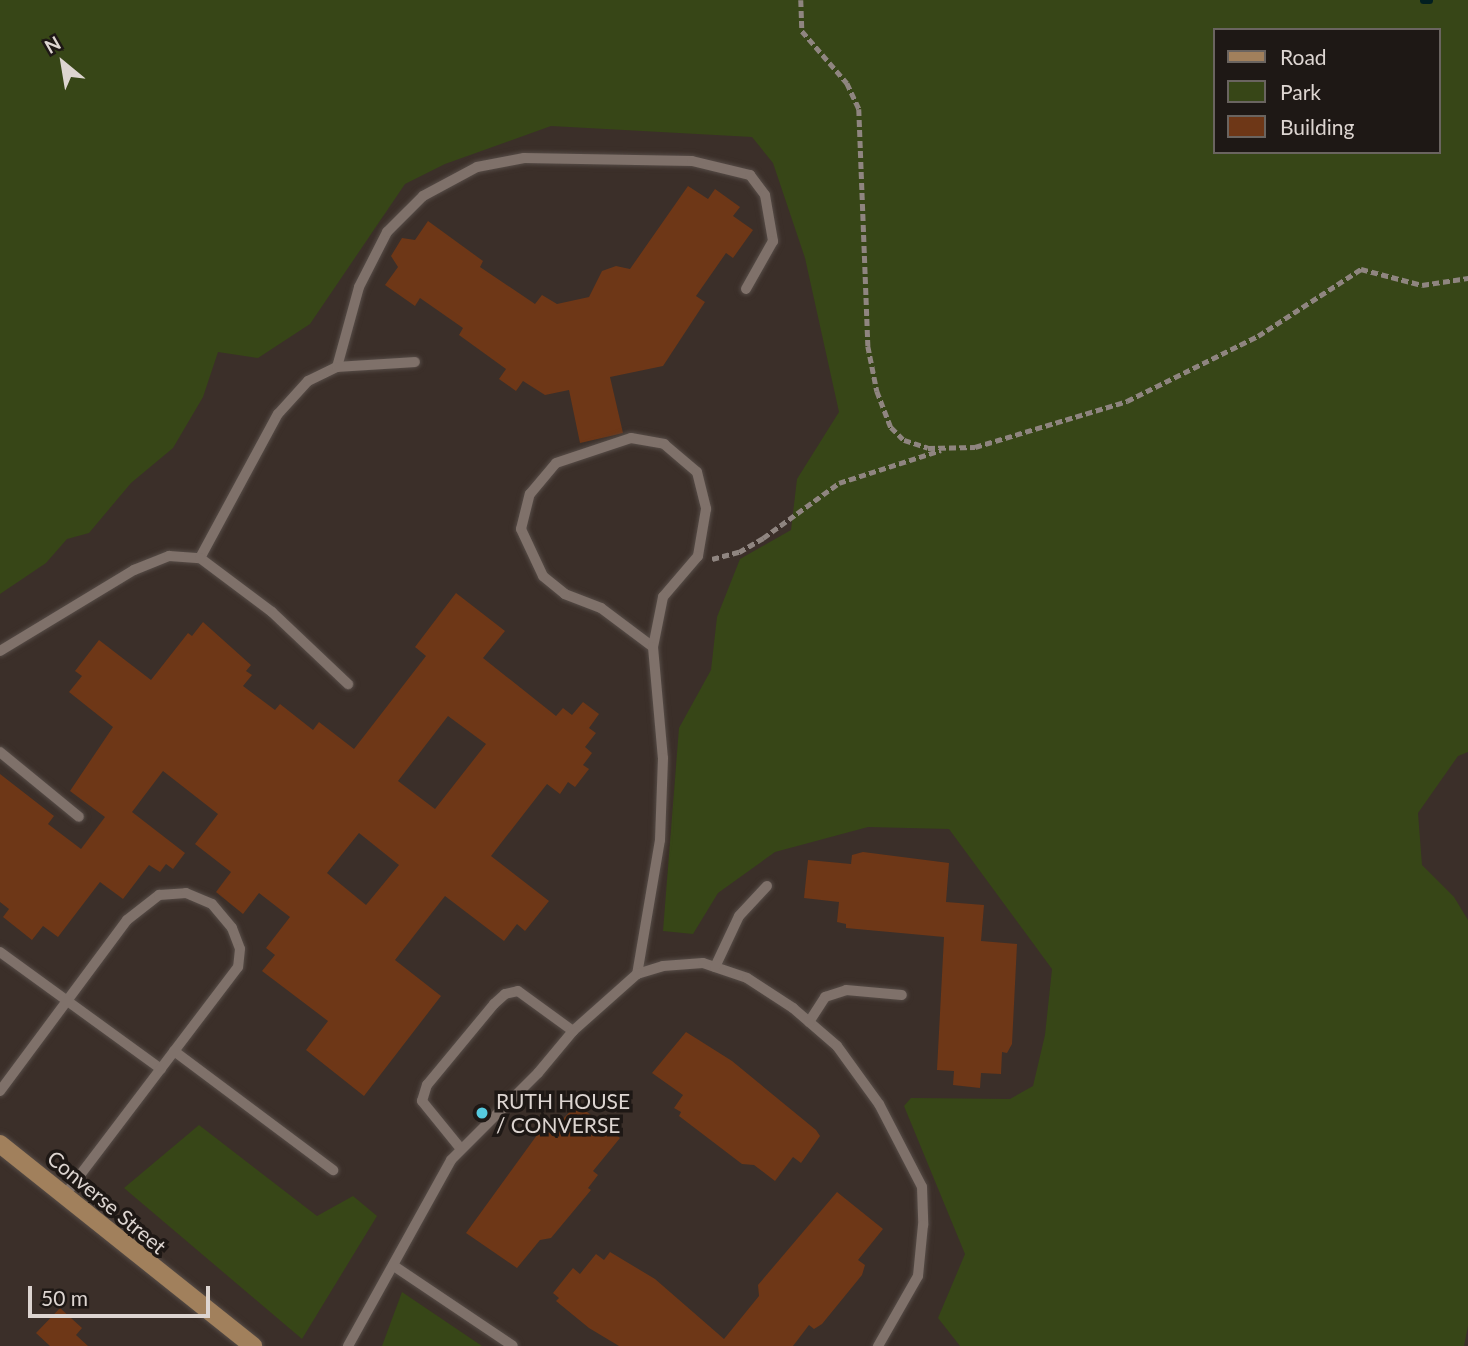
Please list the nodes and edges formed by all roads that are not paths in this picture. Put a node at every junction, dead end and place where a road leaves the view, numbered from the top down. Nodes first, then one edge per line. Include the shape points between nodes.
1 (746, 289) dead end
2 (415, 362) dead end
3 (337, 367) junction
4 (200, 558) junction
5 (653, 647) junction
6 (0, 651) edge
7 (348, 684) dead end
8 (0, 752) edge
9 (79, 817) dead end
10 (767, 886) dead end
11 (0, 952) edge
12 (715, 967) junction
13 (636, 974) junction
14 (902, 995) dead end
15 (67, 996) junction
16 (809, 1022) junction
17 (573, 1031) junction
18 (174, 1051) junction
19 (161, 1069) junction
20 (0, 1091) edge
21 (0, 1144) edge
22 (461, 1149) junction
23 (333, 1170) dead end
24 (65, 1195) junction
25 (394, 1266) junction
26 (253, 1346) edge
27 (348, 1346) edge
28 (513, 1346) edge
29 (878, 1346) edge

1 - 3 lane via 773,241 765,195 750,176 692,161 524,158 477,167 423,196 387,232 359,287
2 - 3 lane
3 - 4 lane via 308,382 278,414
4 - 6 lane via 169,556 134,570
4 - 7 lane via 272,612
5 - 5 lane via 663,597 698,556 706,509 697,472 664,444 631,438 556,463 530,494 521,529 543,576 565,594 601,608
5 - 13 lane via 663,758 660,840
8 - 9 lane
10 - 12 lane via 739,916
11 - 15 lane
12 - 13 lane via 703,963 663,966
12 - 16 lane via 747,978
13 - 17 lane
14 - 16 lane via 846,990 825,997
15 - 18 lane via 127,920 159,895 186,893 212,904 232,928 240,949 238,967
15 - 19 lane
15 - 20 lane
16 - 29 lane via 837,1046 879,1104 922,1187 918,1276
17 - 22 lane via 538,1073
17 - 22 lane via 518,991 505,993 494,1004 427,1085 422,1101
18 - 19 lane
18 - 23 lane
19 - 24 lane
21 - 24 main road, Converse Street
22 - 25 lane via 433,1187
24 - 26 main road, Converse Street via 170,1284
25 - 27 lane
25 - 28 lane

